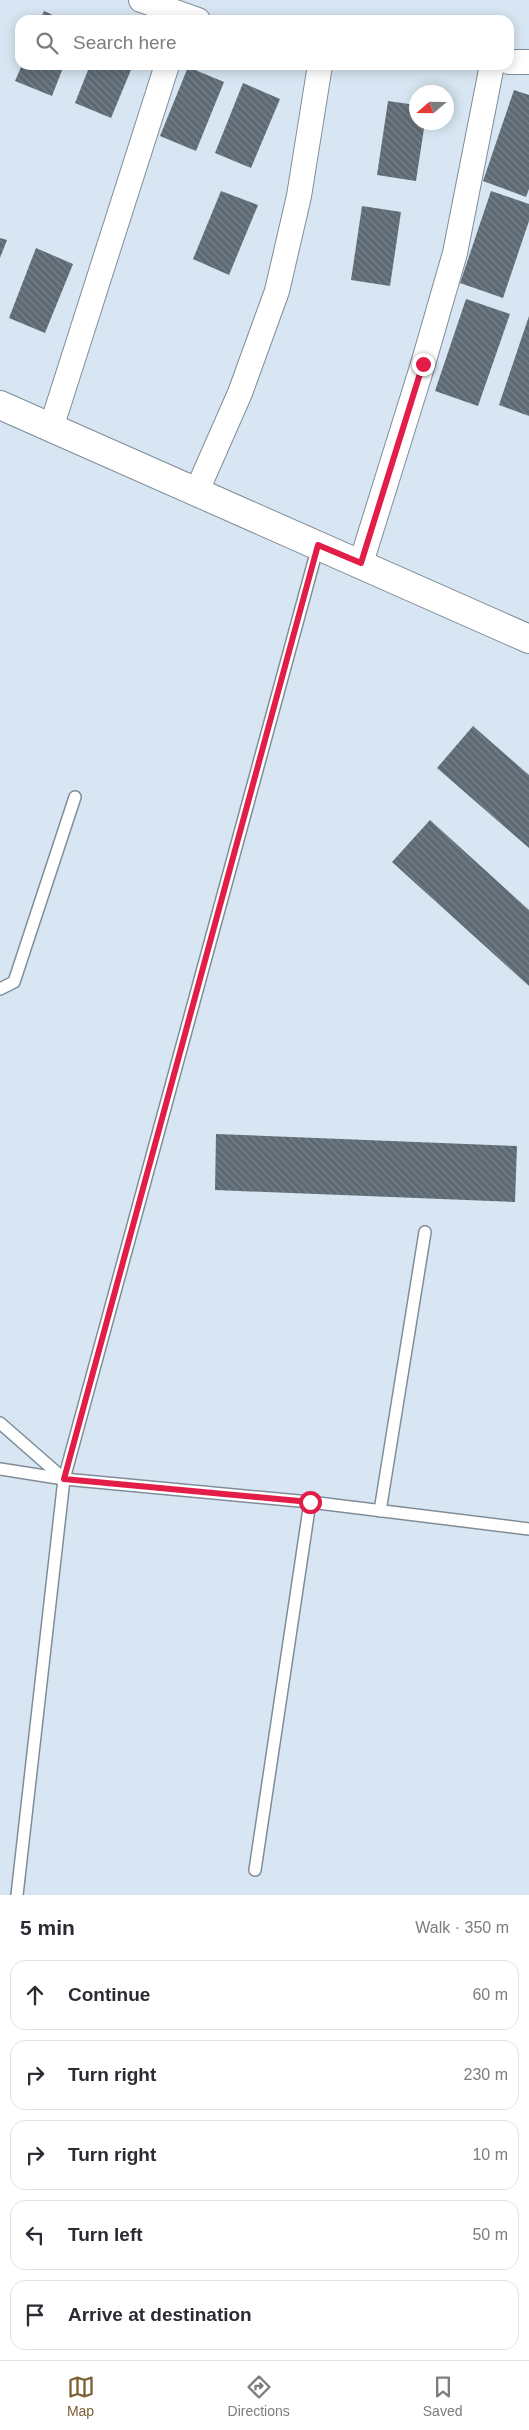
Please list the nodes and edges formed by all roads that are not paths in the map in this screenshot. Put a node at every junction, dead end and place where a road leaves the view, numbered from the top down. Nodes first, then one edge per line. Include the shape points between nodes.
1 (141, 0) edge
2 (180, 15) edge
3 (514, 62) edge
4 (529, 62) edge
5 (165, 70) edge
6 (319, 70) edge
7 (491, 70) edge
8 (0, 405) edge
9 (51, 428) junction
10 (196, 493) junction
11 (318, 545) junction
12 (361, 563) junction
13 (529, 639) edge
14 (75, 797) dead end
15 (0, 989) edge
16 (425, 1232) dead end
17 (0, 1423) edge
18 (0, 1469) edge
19 (64, 1479) junction
20 (310, 1502) junction
21 (380, 1511) junction
22 (529, 1528) edge
23 (255, 1870) dead end
24 (17, 1895) edge

1 - 2 street
3 - 4 street
5 - 9 street
6 - 10 street via 299,196 277,291 240,393
7 - 12 street via 454,253
8 - 9 street
9 - 10 street
10 - 11 street
11 - 12 street
11 - 19 lane
12 - 13 street
14 - 15 lane via 14,982
16 - 21 lane
17 - 19 lane
18 - 19 lane
19 - 20 lane
19 - 24 lane
20 - 21 lane
20 - 23 lane
21 - 22 lane

